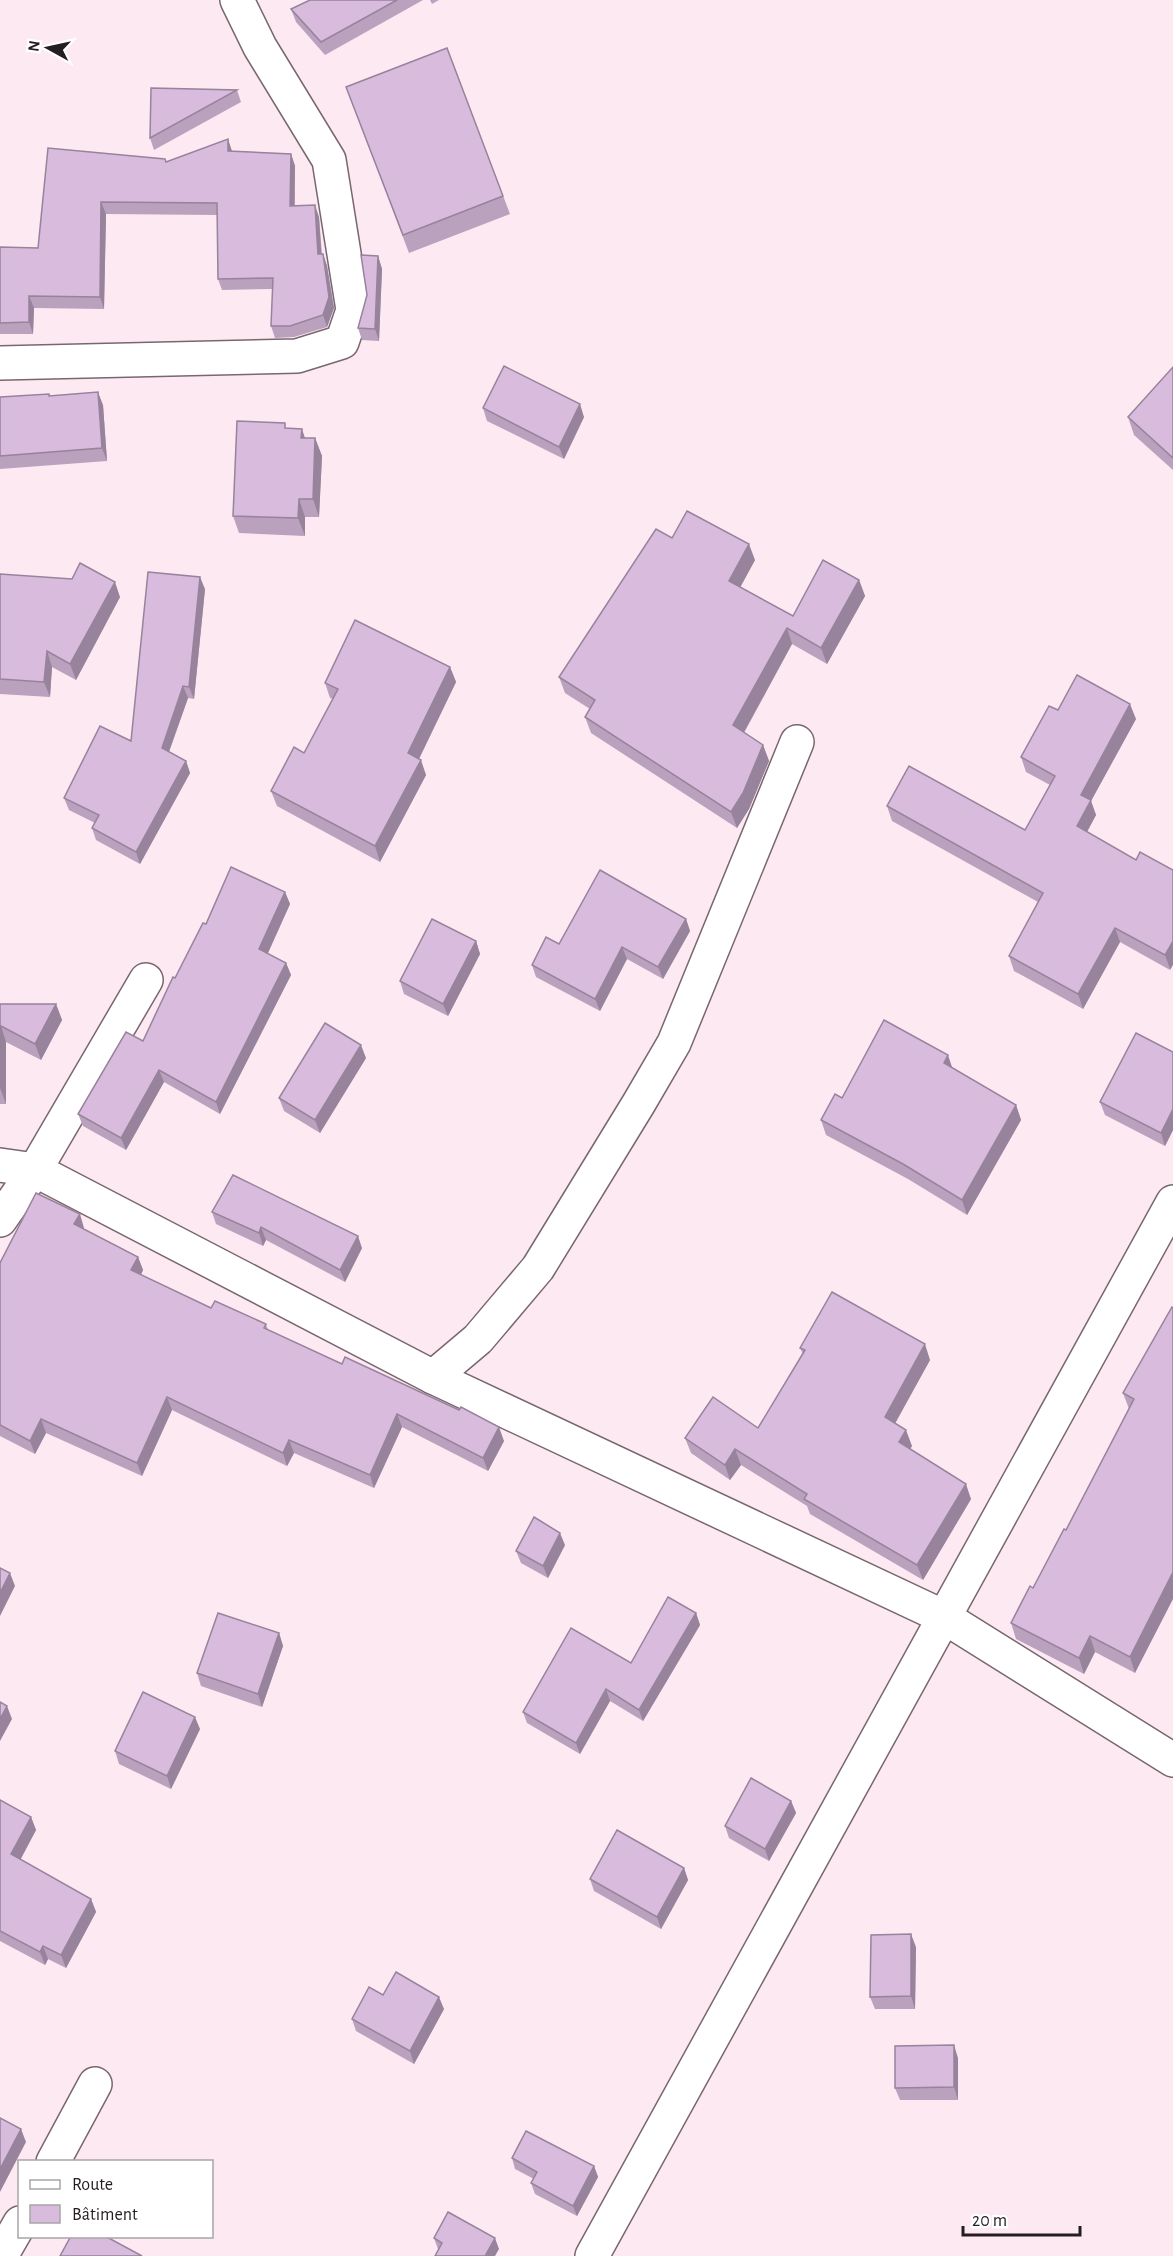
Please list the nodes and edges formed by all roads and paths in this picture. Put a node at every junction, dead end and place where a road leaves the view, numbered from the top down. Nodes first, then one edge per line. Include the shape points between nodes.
1 (237, 0) edge
2 (0, 363) edge
3 (797, 742) dead end
4 (146, 980) dead end
5 (0, 1166) edge
6 (35, 1170) junction
7 (1173, 1202) edge
8 (0, 1220) edge
9 (433, 1377) junction
10 (944, 1617) junction
11 (1173, 1760) edge
12 (95, 2084) dead end
13 (54, 2160) edge
14 (18, 2227) edge
15 (2, 2256) edge
16 (592, 2256) edge

1 - 2 street via 260,47 329,160 353,310 342,342 297,356
3 - 9 street via 668,1053 538,1268 478,1339
4 - 6 street
5 - 6 street
6 - 8 street
6 - 9 street
7 - 10 street
9 - 10 street
10 - 11 street
10 - 16 street
12 - 13 street
14 - 15 street

